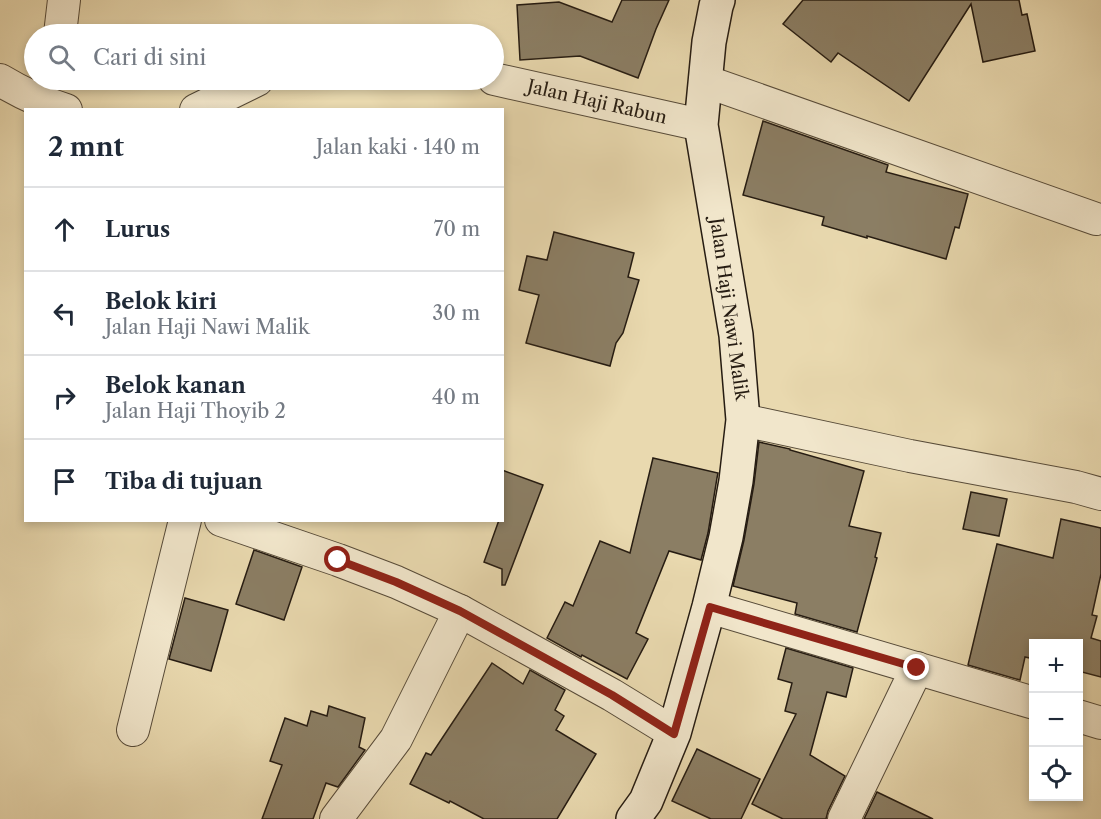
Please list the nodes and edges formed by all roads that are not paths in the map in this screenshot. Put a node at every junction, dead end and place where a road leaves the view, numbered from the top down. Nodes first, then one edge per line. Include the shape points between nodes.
1 (64, 0) edge
2 (718, 0) edge
3 (61, 24) edge
4 (0, 80) edge
5 (504, 81) edge
6 (705, 81) junction
7 (252, 90) edge
8 (58, 98) edge
9 (202, 108) edge
10 (701, 125) junction
11 (1096, 219) dead end
12 (743, 420) junction
13 (1101, 494) edge
14 (185, 522) edge
15 (227, 522) edge
16 (710, 607) junction
17 (460, 611) junction
18 (917, 668) junction
19 (1029, 702) edge
20 (1083, 718) edge
21 (1101, 723) edge
22 (133, 730) dead end
23 (674, 734) junction
24 (336, 819) edge
25 (633, 819) edge
26 (844, 819) edge

1 - 3 street
2 - 6 main road, Jalan Haji Nawi Malik
4 - 8 street via 13,88
5 - 10 street, Jalan Haji Rabun
6 - 10 main road, Jalan Haji Nawi Malik
6 - 11 street
7 - 9 street
10 - 12 main road, Jalan Haji Nawi Malik via 736,335
12 - 13 street
12 - 16 main road, Jalan Haji Nawi Malik via 736,481
14 - 22 street
15 - 17 street via 396,582
16 - 18 street
16 - 23 main road, Jalan Haji Nawi Malik
17 - 23 street
17 - 24 street via 396,739
18 - 19 street
18 - 26 street
20 - 21 street
23 - 25 main road, Jalan Haji Nawi Malik via 646,801

